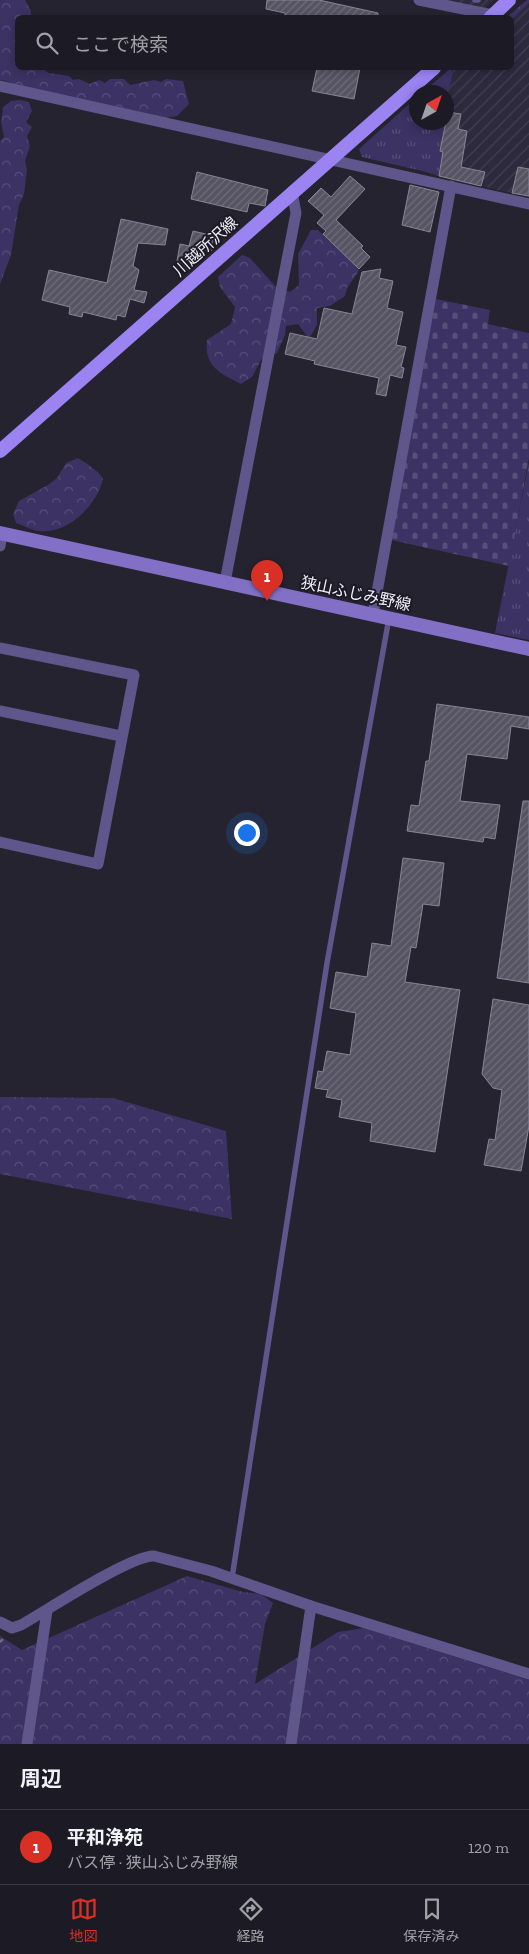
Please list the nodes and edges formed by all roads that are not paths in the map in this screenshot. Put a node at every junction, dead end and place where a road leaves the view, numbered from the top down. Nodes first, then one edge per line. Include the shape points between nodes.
1 (419, 0) edge
2 (509, 0) edge
3 (487, 15) edge
4 (493, 15) edge
5 (432, 70) edge
6 (0, 86) edge
7 (330, 159) junction
8 (451, 186) junction
9 (292, 192) junction
10 (529, 204) edge
11 (0, 452) edge
12 (1, 538) edge
13 (225, 582) junction
14 (372, 614) junction
15 (389, 618) junction
16 (0, 648) edge
17 (529, 649) edge
18 (0, 710) edge
19 (122, 736) junction
20 (0, 842) edge
21 (232, 1578) junction
22 (311, 1606) junction
23 (46, 1610) junction
24 (0, 1622) edge
25 (529, 1674) edge
26 (27, 1744) edge
27 (291, 1744) edge

1 - 3 street
2 - 4 main road
5 - 7 main road, 川越所沢線
6 - 7 street
7 - 8 street
7 - 9 main road, 川越所沢線
8 - 10 street
8 - 14 street
9 - 11 main road, 川越所沢線
9 - 13 street via 296,213
12 - 13 main road, 狭山ふじみ野線
13 - 14 main road, 狭山ふじみ野線
14 - 15 main road, 狭山ふじみ野線
15 - 17 main road, 狭山ふじみ野線
15 - 21 lane via 327,964
16 - 19 street via 134,676
18 - 19 street
19 - 20 street via 98,864
21 - 22 street
21 - 23 street via 146,1555
22 - 25 street
22 - 27 street
23 - 24 street via 12,1628
23 - 26 street

